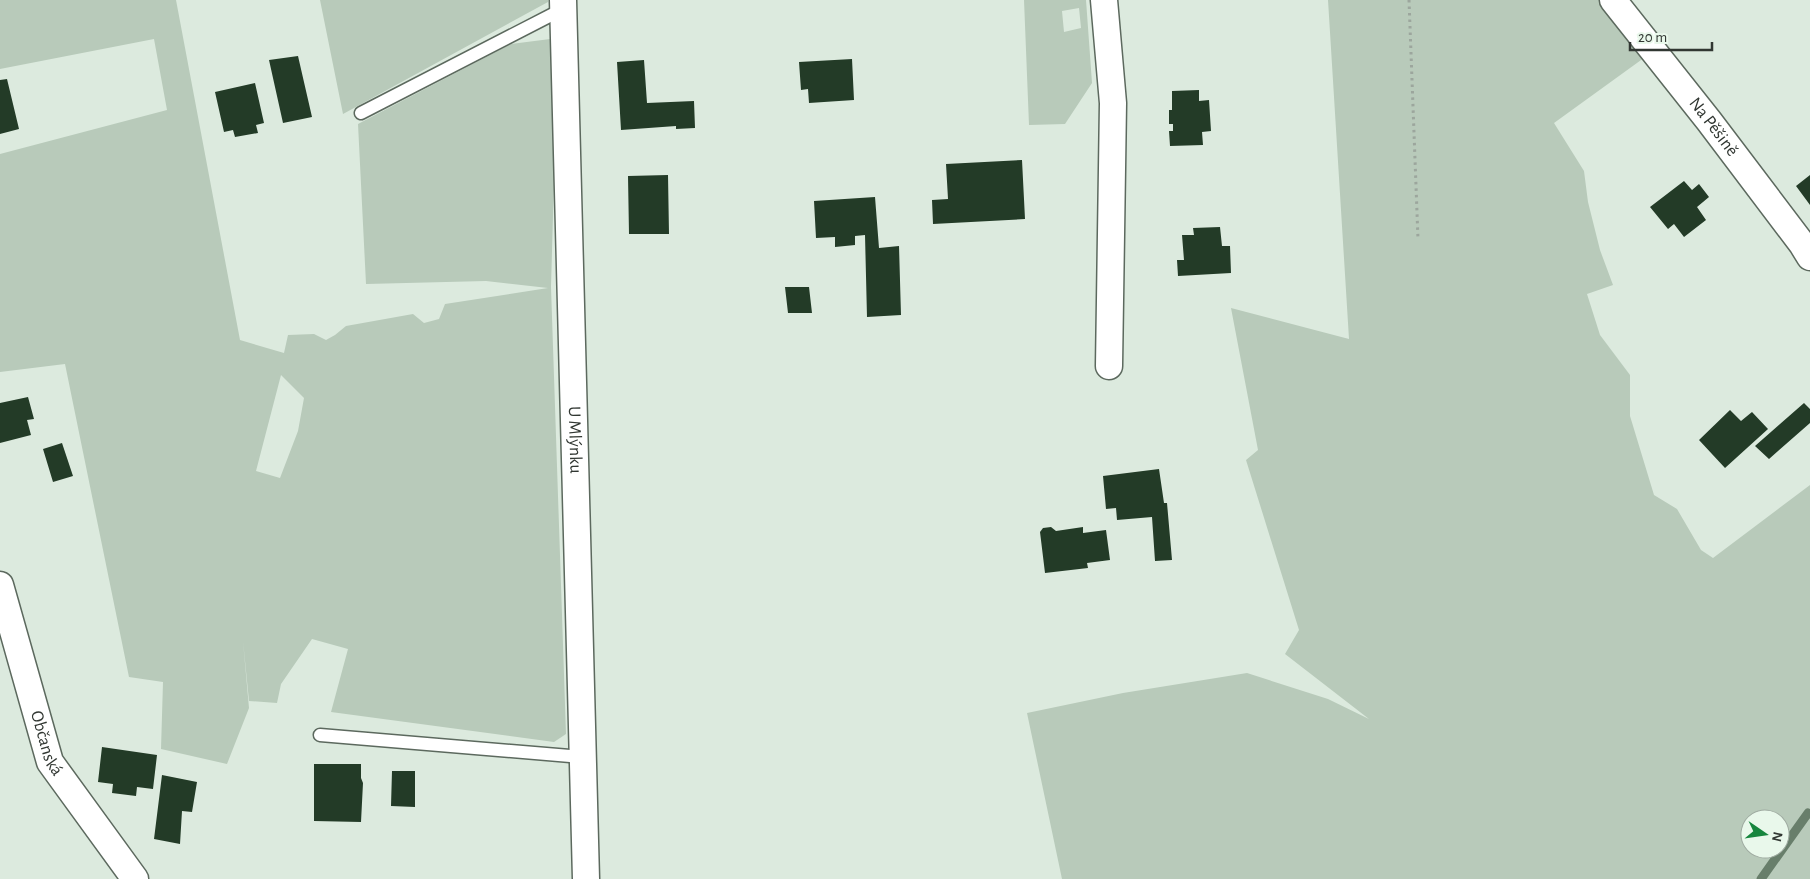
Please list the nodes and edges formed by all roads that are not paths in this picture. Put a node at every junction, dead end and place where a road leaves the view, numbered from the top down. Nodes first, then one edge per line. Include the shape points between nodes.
1 (1104, 0) edge
2 (1613, 0) edge
3 (563, 5) edge
4 (361, 113) dead end
5 (1810, 257) edge
6 (1109, 366) dead end
7 (0, 585) edge
8 (320, 735) dead end
9 (582, 757) junction
10 (135, 879) edge
11 (586, 879) edge

1 - 6 street via 1113,103
2 - 5 street, Na Pěšině via 1709,121
3 - 4 lane
3 - 9 street, U Mlýnku
7 - 10 street, Občanská via 50,762
8 - 9 lane
9 - 11 street, U Mlýnku

